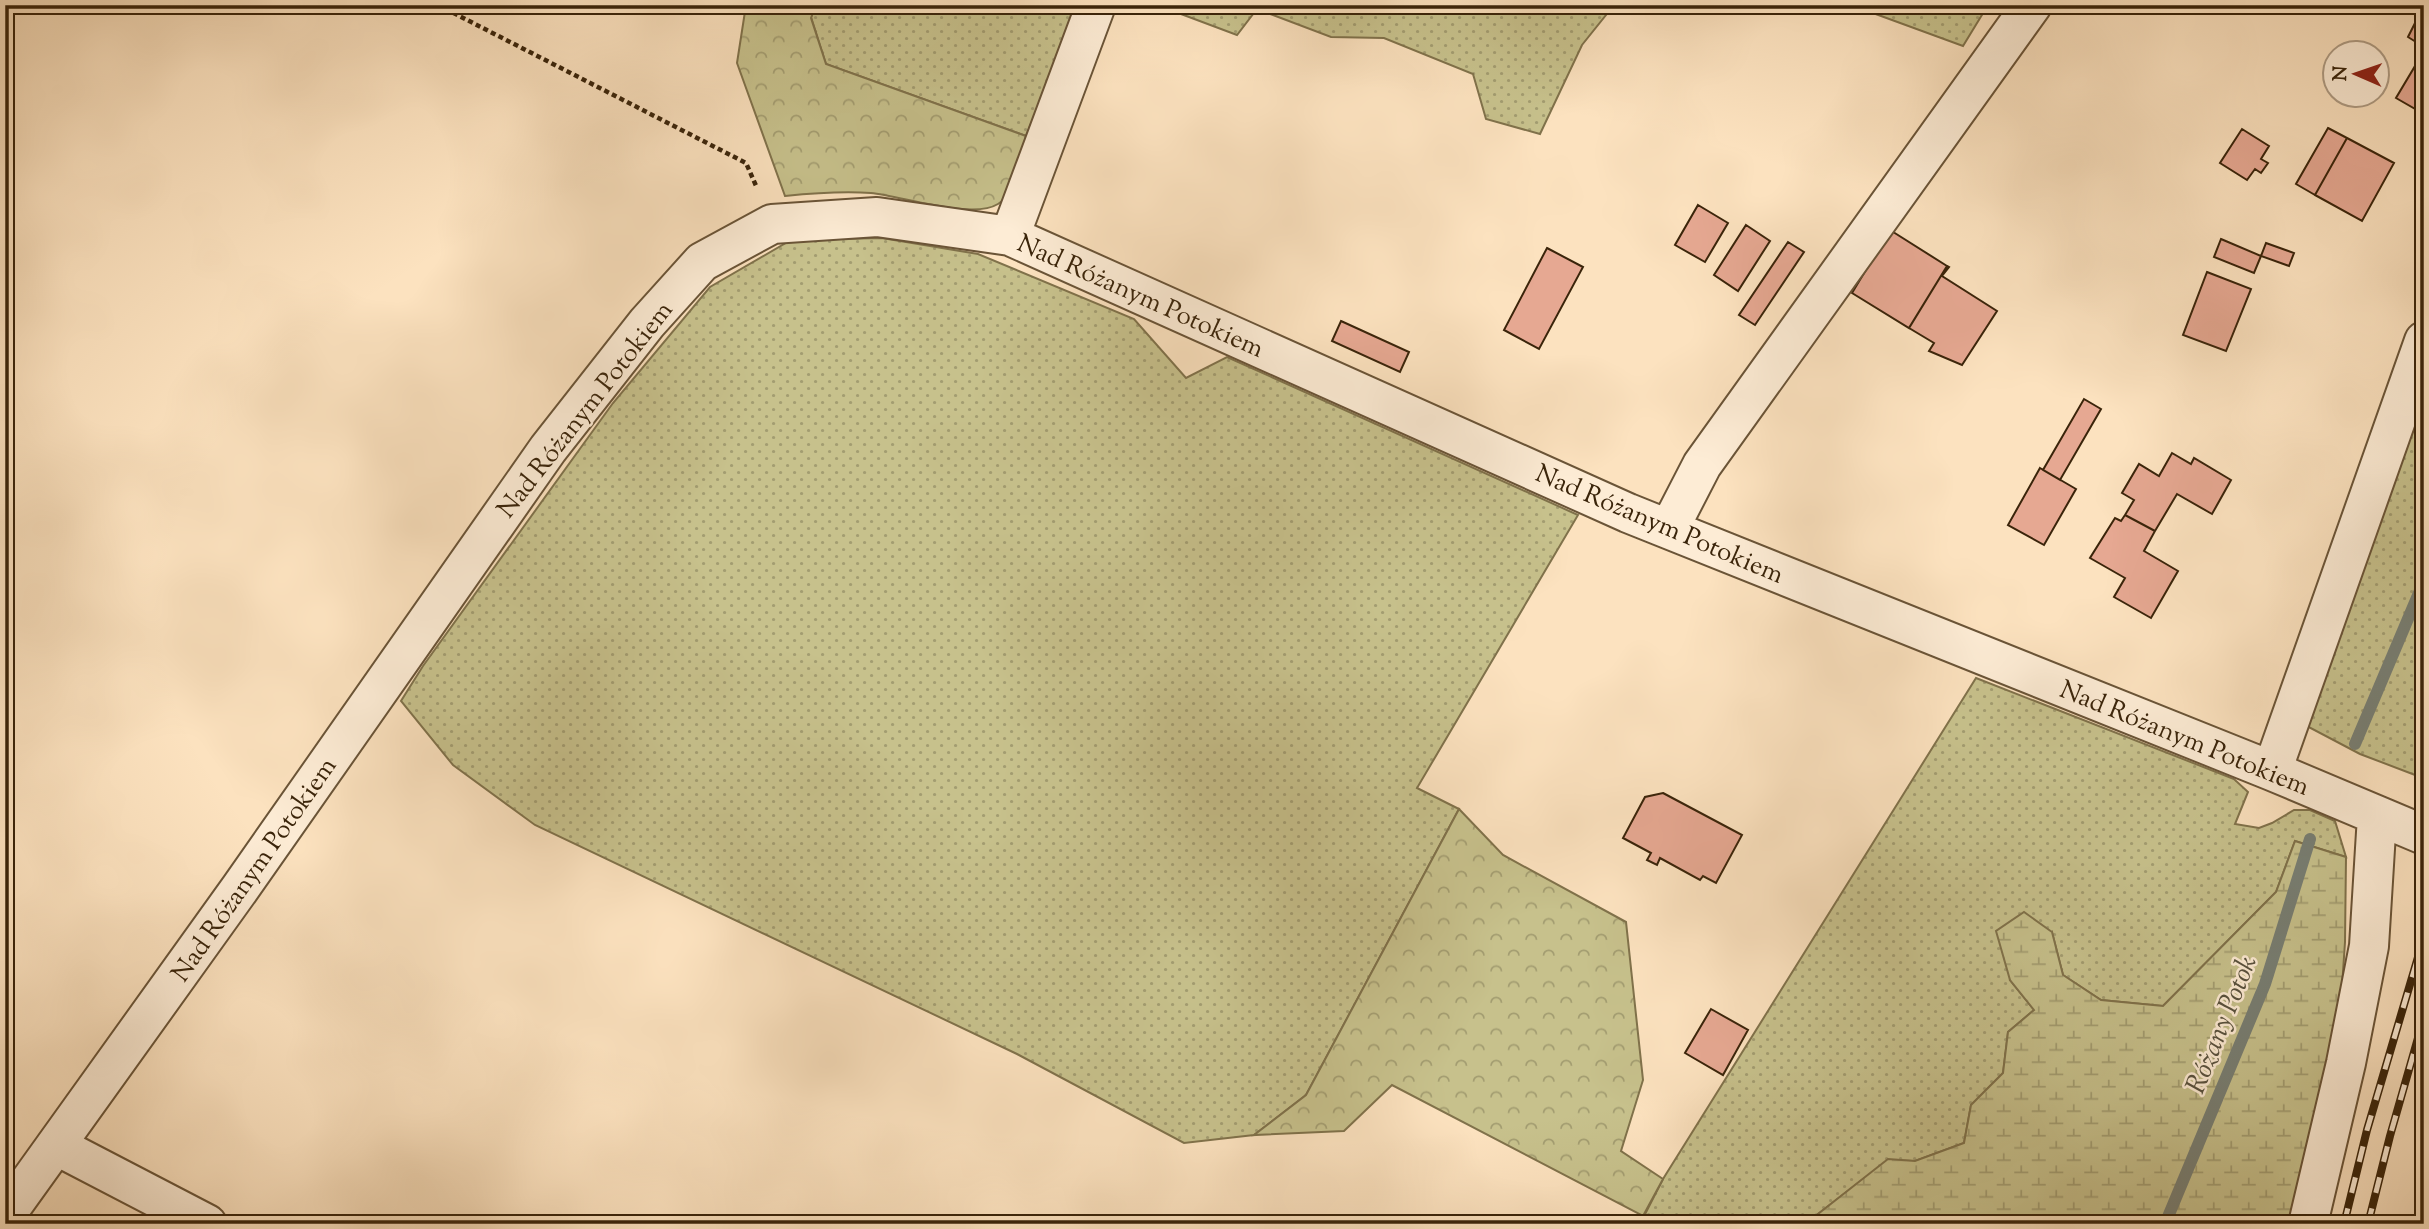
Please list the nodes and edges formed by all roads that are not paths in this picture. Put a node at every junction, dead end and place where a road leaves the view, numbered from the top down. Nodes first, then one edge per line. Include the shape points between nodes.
1 (1096, 5) edge
2 (2032, 5) edge
3 (1010, 236) junction
4 (2424, 341) edge
5 (1669, 529) junction
6 (2272, 771) junction
7 (2377, 816) junction
8 (2424, 835) edge
9 (57, 1146) junction
10 (5, 1216) edge
11 (207, 1224) edge
12 (2308, 1224) edge

1 - 3 street
2 - 5 street via 1702,465
3 - 5 street, Nad Różanym Potokiem
3 - 9 street, Nad Różanym Potokiem via 877,217 772,224 702,262 647,323 548,449
4 - 6 street
5 - 6 street, Nad Różanym Potokiem
6 - 7 street, Nad Różanym Potokiem
7 - 8 street, Nad Różanym Potokiem
7 - 12 street via 2369,946
9 - 10 street, Nad Różanym Potokiem
9 - 11 street

